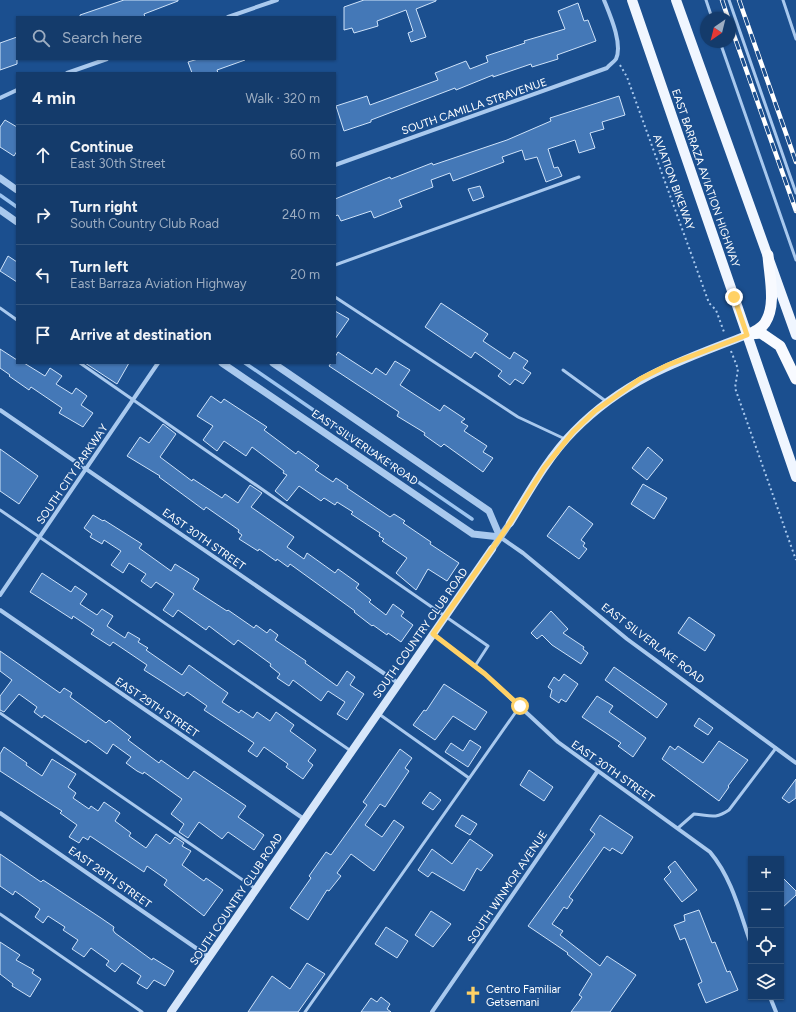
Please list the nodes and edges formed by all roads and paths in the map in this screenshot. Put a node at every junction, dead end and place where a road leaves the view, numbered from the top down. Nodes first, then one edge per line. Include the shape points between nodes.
1 (277, 0) edge
2 (604, 0) edge
3 (632, 0) edge
4 (676, 0) edge
5 (706, 0) edge
6 (729, 0) edge
7 (782, 0) edge
8 (710, 12) edge
9 (231, 16) edge
10 (796, 39) edge
11 (722, 48) edge
12 (616, 59) junction
13 (104, 60) edge
14 (70, 72) edge
15 (16, 90) edge
16 (0, 98) edge
17 (336, 165) edge
18 (579, 177) dead end
19 (0, 178) edge
20 (16, 189) edge
21 (796, 193) edge
22 (0, 210) edge
23 (16, 221) edge
24 (768, 255) junction
25 (796, 260) edge
26 (336, 265) edge
27 (336, 298) edge
28 (0, 308) edge
29 (716, 310) dead end
30 (16, 319) edge
31 (747, 335) junction
32 (796, 335) edge
33 (81, 364) edge
34 (157, 364) edge
35 (223, 364) edge
36 (274, 364) edge
37 (738, 369) dead end
38 (562, 370) dead end
39 (796, 379) edge
40 (133, 400) junction
41 (607, 402) junction
42 (0, 410) edge
43 (566, 440) junction
44 (87, 469) junction
45 (796, 477) edge
46 (0, 510) edge
47 (510, 523) joint
48 (500, 537) junction
49 (39, 538) junction
50 (492, 549) joint
51 (796, 560) edge
52 (0, 595) edge
53 (0, 610) edge
54 (446, 616) junction
55 (433, 634) junction
56 (474, 666) junction
57 (398, 683) junction
58 (520, 706) junction
59 (0, 713) edge
60 (378, 713) junction
61 (776, 748) junction
62 (351, 751) junction
63 (796, 763) edge
64 (597, 772) junction
65 (469, 778) junction
66 (0, 813) edge
67 (304, 819) junction
68 (678, 828) junction
69 (256, 889) junction
70 (0, 914) edge
71 (748, 936) edge
72 (210, 957) junction
73 (771, 1000) edge
74 (142, 1012) edge
75 (171, 1012) edge
76 (306, 1012) edge
77 (432, 1012) edge
78 (776, 1012) edge

1 - 9 street
2 - 12 street via 615,30 618,46
3 - 31 main road, EAST BARRAZA AVIATION HIGHWAY
4 - 24 main road
5 - 8 lane
6 - 21 lane
7 - 10 lane
11 - 25 lane
12 - 17 street, SOUTH CAMILLA STRAVENUE via 606,68 594,73
12 - 29 path, AVIATION BIKEWAY via 627,77 709,303
13 - 14 street
15 - 16 street
18 - 26 lane
19 - 20 street
22 - 23 street
24 - 31 highway via 770,304 765,323
24 - 32 main road
27 - 43 lane via 518,417
28 - 30 lane
31 - 39 highway via 761,333 780,346
31 - 41 main road, SOUTH COUNTRY CLUB ROAD via 668,365 640,379
31 - 45 main road, EAST BARRAZA AVIATION HIGHWAY
33 - 40 lane
34 - 40 street, SOUTH CITY PARKWAY
35 - 48 street, EAST SILVERLAKE ROAD via 473,534
36 - 48 street, EAST SILVERLAKE ROAD via 489,511
37 - 51 path via 735,388
38 - 41 lane
40 - 44 street, SOUTH CITY PARKWAY
40 - 54 lane
41 - 43 main road, SOUTH COUNTRY CLUB ROAD via 578,426
42 - 44 street, EAST 30TH STREET
43 - 47 main road, SOUTH COUNTRY CLUB ROAD via 544,468
44 - 49 street, SOUTH CITY PARKWAY
44 - 57 street, EAST 30TH STREET
46 - 49 lane
47 - 48 street, SOUTH COUNTRY CLUB ROAD
48 - 50 street, SOUTH COUNTRY CLUB ROAD
48 - 61 street, EAST SILVERLAKE ROAD via 526,555 627,639
49 - 52 street, SOUTH CITY PARKWAY
49 - 62 lane
50 - 54 main road, SOUTH COUNTRY CLUB ROAD
53 - 67 street, EAST 29TH STREET
54 - 55 main road, SOUTH COUNTRY CLUB ROAD
54 - 56 lane via 488,646
55 - 56 street, EAST 30TH STREET
55 - 57 main road, SOUTH COUNTRY CLUB ROAD
56 - 58 street, EAST 30TH STREET
57 - 60 main road, SOUTH COUNTRY CLUB ROAD
58 - 64 street, EAST 30TH STREET via 558,742
58 - 65 lane
59 - 69 lane
60 - 62 main road, SOUTH COUNTRY CLUB ROAD
60 - 65 lane
61 - 63 street, EAST SILVERLAKE ROAD
61 - 68 lane via 729,810 713,817 694,814
62 - 67 main road, SOUTH COUNTRY CLUB ROAD
64 - 68 street, EAST 30TH STREET
64 - 77 street, SOUTH WINMOR AVENUE
65 - 76 lane
66 - 72 street, EAST 28TH STREET
67 - 69 main road, SOUTH COUNTRY CLUB ROAD
68 - 71 street, EAST 30TH STREET via 710,852 720,863
69 - 72 main road, SOUTH COUNTRY CLUB ROAD
70 - 74 lane
72 - 75 main road, SOUTH COUNTRY CLUB ROAD
73 - 78 street

